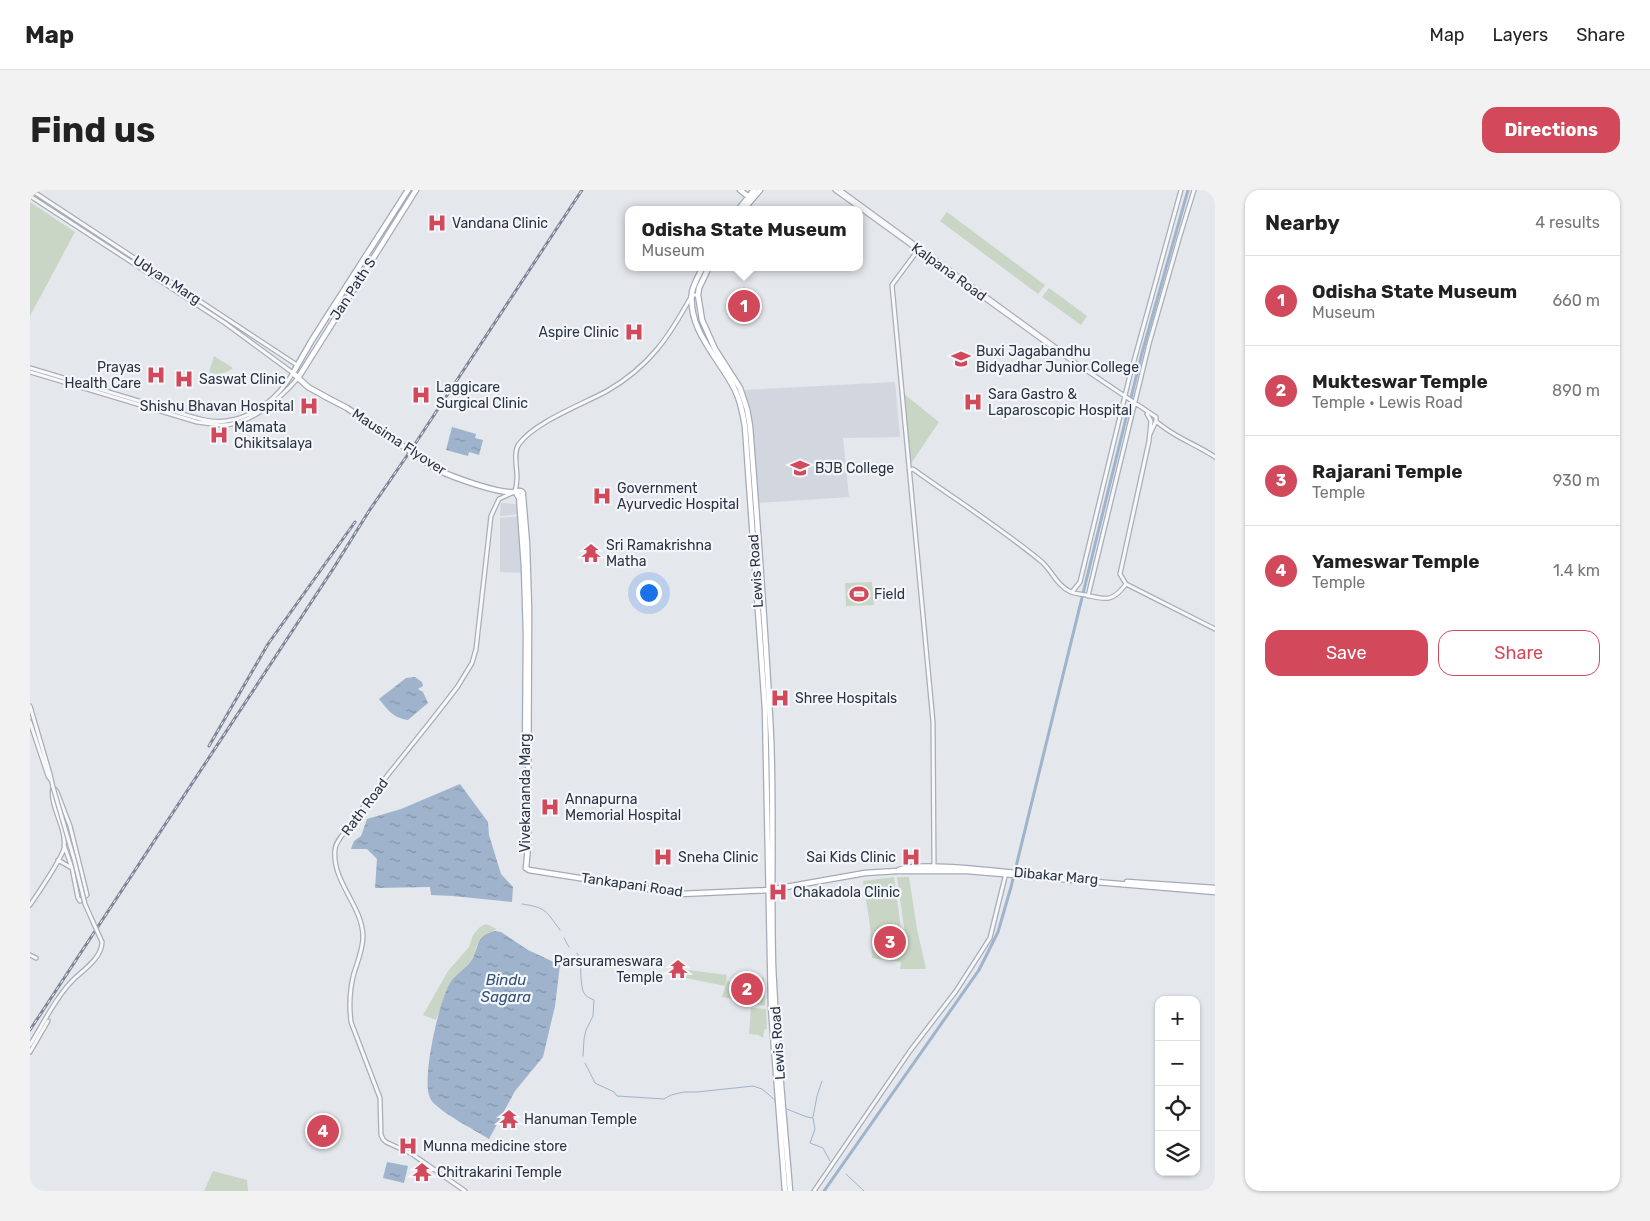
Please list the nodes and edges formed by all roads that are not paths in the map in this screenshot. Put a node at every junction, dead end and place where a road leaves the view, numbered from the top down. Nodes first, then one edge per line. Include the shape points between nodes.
1 (30, 190) edge
2 (408, 190) edge
3 (416, 190) edge
4 (740, 190) edge
5 (760, 190) edge
6 (835, 190) edge
7 (840, 190) edge
8 (1181, 190) edge
9 (1194, 190) edge
10 (753, 192) edge
11 (30, 196) edge
12 (750, 198) junction
13 (744, 203) junction
14 (741, 206) edge
15 (745, 206) edge
16 (857, 206) edge
17 (862, 206) edge
18 (863, 207) edge
19 (863, 210) edge
20 (71, 217) junction
21 (68, 222) junction
22 (918, 250) junction
23 (701, 271) edge
24 (707, 271) edge
25 (695, 295) junction
26 (1062, 353) junction
27 (298, 365) junction
28 (30, 368) edge
29 (304, 369) junction
30 (30, 372) edge
31 (293, 374) junction
32 (298, 378) junction
33 (308, 386) joint
34 (1126, 397) junction
35 (1135, 403) junction
36 (1151, 421) junction
37 (1156, 422) junction
38 (1150, 434) junction
39 (1215, 457) edge
40 (910, 470) junction
41 (518, 494) junction
42 (1126, 584) junction
43 (1072, 592) junction
44 (1087, 595) junction
45 (1215, 629) edge
46 (30, 706) edge
47 (30, 722) edge
48 (51, 780) junction
49 (52, 786) junction
50 (64, 845) junction
51 (58, 860) junction
52 (934, 866) junction
53 (72, 868) junction
54 (526, 868) joint
55 (898, 871) junction
56 (1008, 874) junction
57 (1215, 890) edge
58 (771, 892) junction
59 (30, 906) edge
60 (30, 955) edge
61 (36, 958) dead end
62 (62, 994) junction
63 (30, 1046) edge
64 (30, 1052) edge
65 (785, 1149) junction
66 (465, 1191) edge
67 (786, 1191) edge
68 (790, 1191) edge
69 (814, 1191) edge

1 - 20 street, Udyan Marg
2 - 27 main road
3 - 29 main road, Jan Path S
4 - 12 main road
4 - 13 main road
5 - 10 main road
6 - 16 street, Kalpana Road
7 - 17 street, Kalpana Road
8 - 34 street
9 - 35 street
10 - 12 main road
11 - 21 street, Udyan Marg
12 - 13 main road
12 - 15 main road
13 - 14 main road
18 - 26 street, Kalpana Road
19 - 22 street, Kalpana Road
20 - 21 street
20 - 27 street, Udyan Marg
21 - 31 street, Udyan Marg via 225,323
22 - 26 street, Kalpana Road
22 - 40 street via 892,285
23 - 25 main road
24 - 25 main road
25 - 41 street via 665,341 640,368 609,390 533,430 518,445
25 - 58 main road, Lewis Road via 699,328 735,389 745,427 765,709
26 - 34 street, Kalpana Road
27 - 29 main road, Udyan Marg
27 - 31 main road
28 - 31 street via 221,422 261,408
29 - 32 main road, Jan Path S
30 - 32 street, Jan Path S via 197,422 214,424 231,424 262,411
31 - 32 main road, Udyan Marg
32 - 33 main road, Udyan Marg
33 - 41 main road, Mausima Flyover, bridge via 347,408 436,469 456,478
34 - 35 street, Kalpana Road
34 - 43 street via 1080,582
35 - 36 street
35 - 37 street via 1156,417
35 - 44 street
36 - 37 street
36 - 38 street
37 - 38 street
37 - 39 street
38 - 42 street via 1120,571
40 - 43 street via 1020,545
40 - 52 street via 933,722
41 - 54 main road, Vivekananda Marg via 529,582
41 - 66 street, Rath Road via 498,499 491,516 478,641 472,663 440,711 356,816 334,852 340,878 362,928 362,946 349,1011 380,1098 381,1135 386,1142 412,1154
42 - 44 street via 1112,598 1098,599
42 - 45 street
43 - 44 street
46 - 48 street
47 - 48 street
48 - 49 street
49 - 50 street via 51,795
49 - 53 street via 70,826 87,895 80,901
49 - 62 street, bridge via 84,904 102,942 97,956
50 - 51 street
50 - 53 street
51 - 53 street
51 - 59 street
52 - 55 main road, Dibakar Marg
52 - 56 main road, Dibakar Marg
54 - 58 main road, Tankapani Road via 672,893
55 - 56 main road, Dibakar Marg
55 - 58 main road, Dibakar Marg via 865,873
56 - 57 main road, Dibakar Marg
56 - 69 street via 990,938
58 - 65 main road, Lewis Road
60 - 61 street
62 - 63 street
62 - 64 street
65 - 67 main road, Lewis Road
65 - 68 main road, Lewis Road

